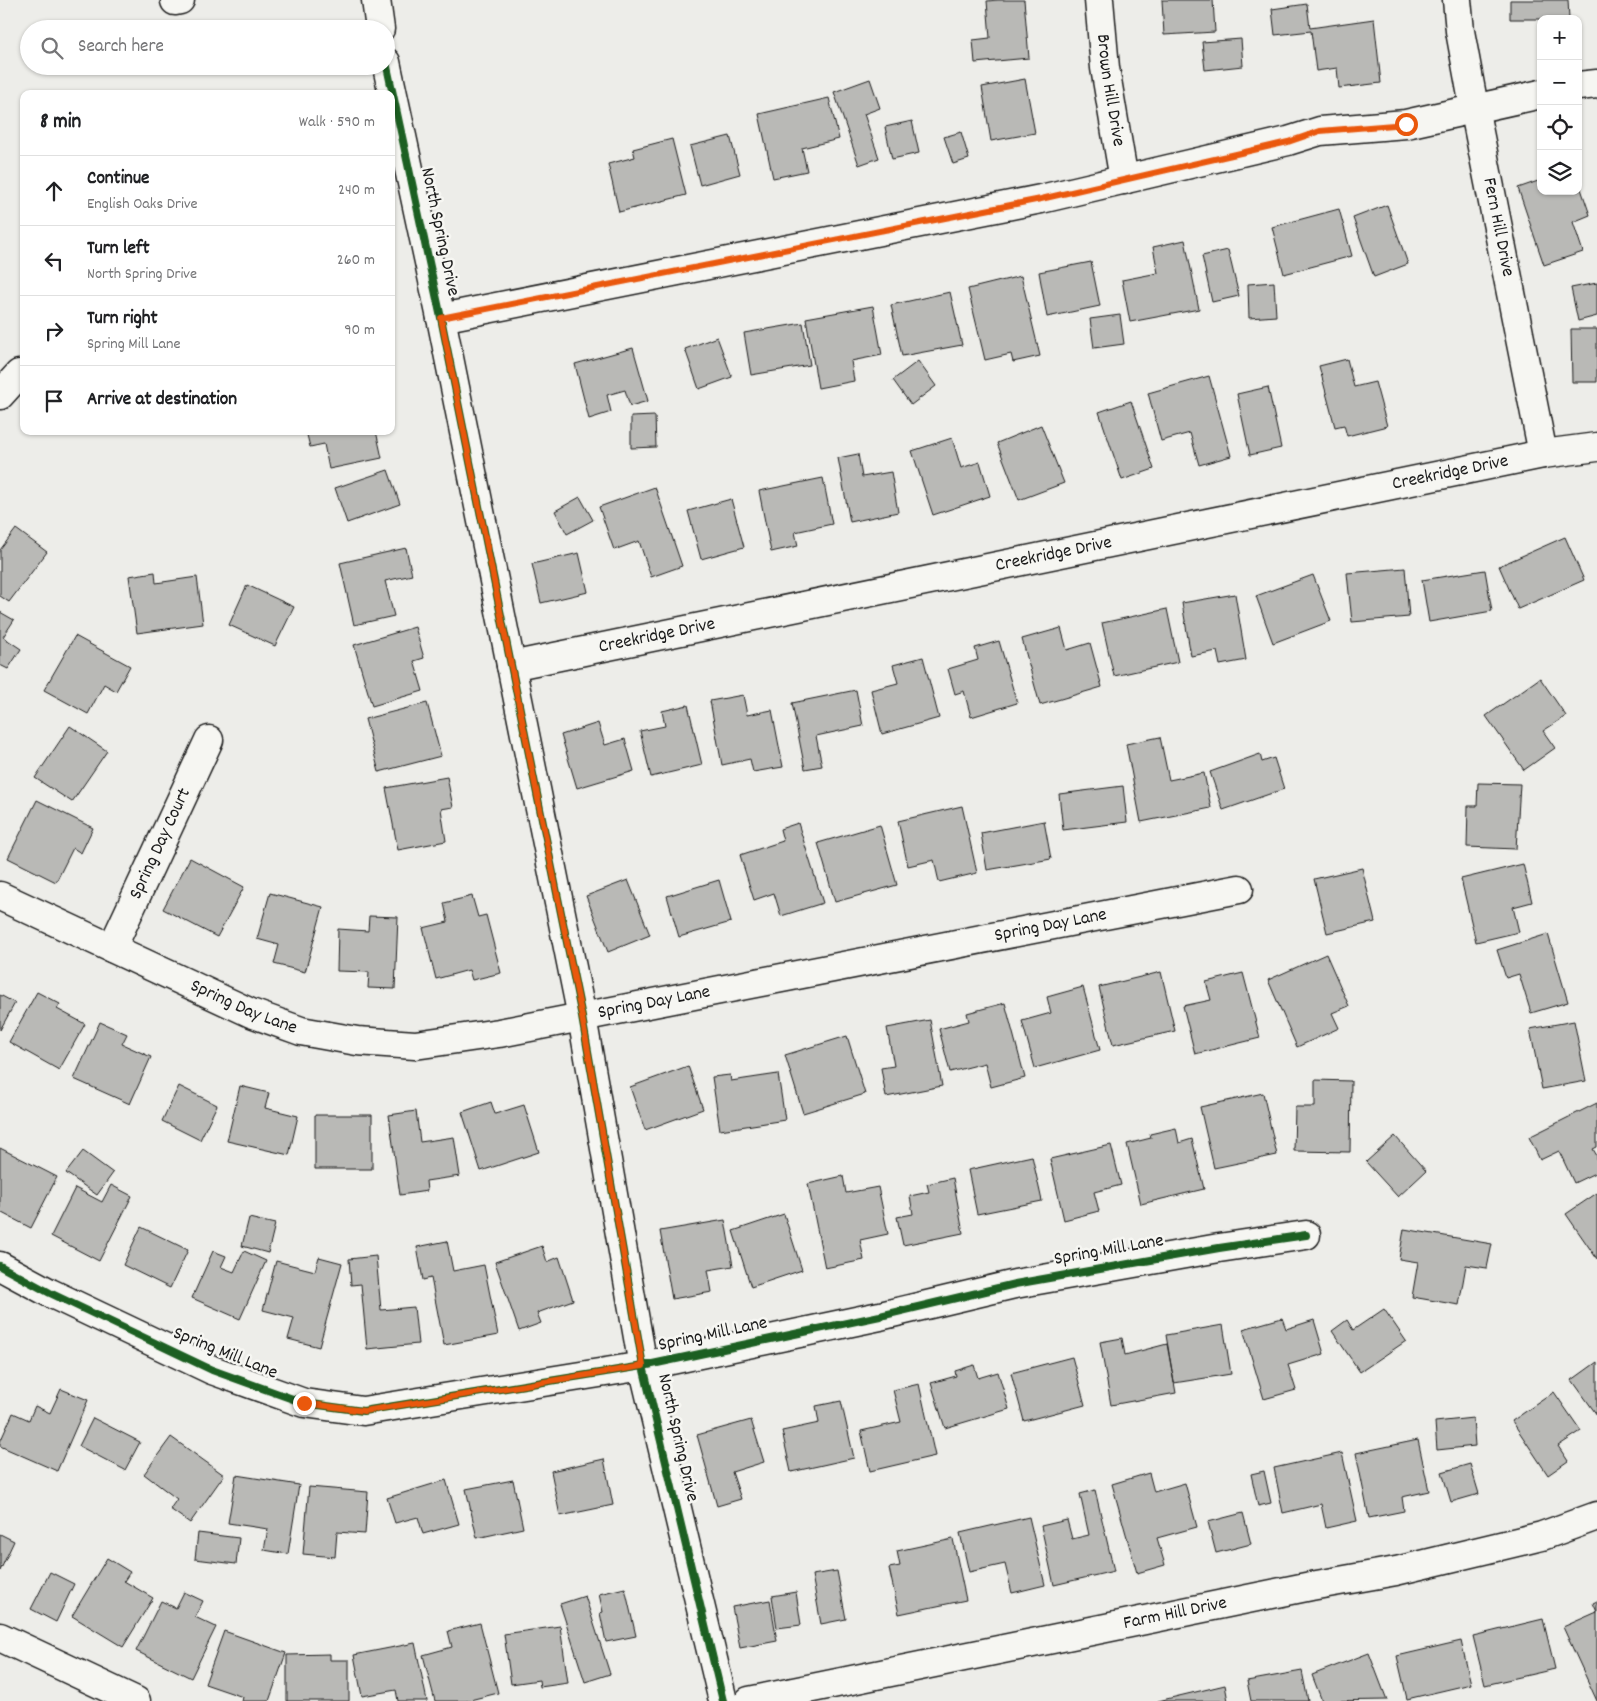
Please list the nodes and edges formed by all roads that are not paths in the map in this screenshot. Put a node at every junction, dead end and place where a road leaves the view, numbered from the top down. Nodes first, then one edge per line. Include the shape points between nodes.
1 (376, 0) edge
2 (1099, 0) edge
3 (1457, 0) edge
4 (379, 20) edge
5 (389, 75) edge
6 (1597, 84) edge
7 (1582, 86) edge
8 (392, 90) edge
9 (1537, 95) edge
10 (395, 104) edge
11 (1474, 108) junction
12 (1124, 180) junction
13 (441, 318) junction
14 (19, 374) dead end
15 (0, 395) edge
16 (1597, 447) edge
17 (1543, 454) junction
18 (511, 666) junction
19 (209, 740) dead end
20 (1239, 889) dead end
21 (0, 896) edge
22 (112, 948) junction
23 (582, 1017) junction
24 (1306, 1235) dead end
25 (0, 1266) edge
26 (643, 1366) junction
27 (1597, 1516) edge
28 (0, 1637) edge
29 (136, 1701) edge
30 (723, 1701) edge
31 (750, 1701) edge

1 - 4 street
2 - 12 street, Brown Hill Drive via 1105,68
3 - 11 street, Fern Hill Drive
5 - 8 street, North Spring Drive
6 - 7 street
9 - 11 street
10 - 13 street, North Spring Drive
11 - 12 street via 1406,124 1320,131 1288,142
11 - 17 street, Fern Hill Drive
12 - 13 street
13 - 18 street, North Spring Drive
14 - 15 street
16 - 17 street, Creekridge Drive
17 - 18 street, Creekridge Drive
18 - 23 street, North Spring Drive
19 - 22 street, Spring Day Court
20 - 23 street, Spring Day Lane
21 - 22 street, Spring Day Lane
22 - 23 street, Spring Day Lane via 259,1016 301,1032 357,1042 415,1045
23 - 26 street, North Spring Drive
24 - 26 street, Spring Mill Lane via 1015,1284
25 - 26 street, Spring Mill Lane via 212,1370 304,1403 364,1411
26 - 30 street, North Spring Drive
27 - 31 street, Farm Hill Drive via 1542,1536 1396,1571
28 - 29 street

